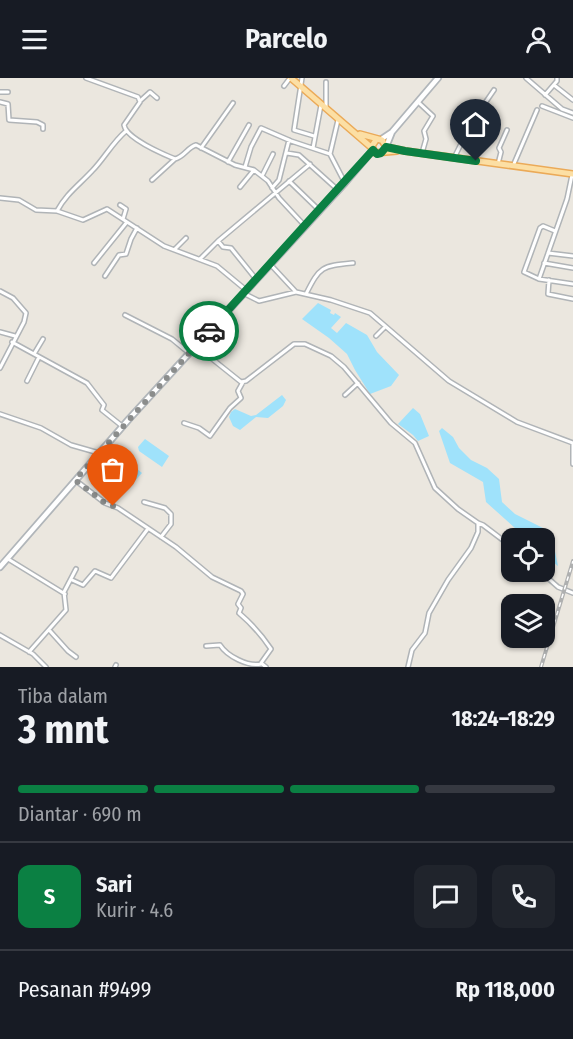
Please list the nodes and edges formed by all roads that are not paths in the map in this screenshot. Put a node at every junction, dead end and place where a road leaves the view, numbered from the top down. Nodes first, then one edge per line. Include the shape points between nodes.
1 (86, 78) edge
2 (291, 78) edge
3 (302, 78) edge
4 (438, 78) edge
5 (526, 78) edge
6 (557, 78) edge
7 (326, 82) dead end
8 (554, 85) junction
9 (284, 86) dead end
10 (302, 87) junction
11 (494, 90) dead end
12 (0, 92) edge
13 (8, 92) dead end
14 (545, 95) junction
15 (157, 98) dead end
16 (573, 100) edge
17 (140, 101) junction
18 (0, 102) edge
19 (418, 102) junction
20 (233, 103) dead end
21 (323, 105) junction
22 (542, 106) dead end
23 (537, 110) dead end
24 (573, 113) edge
25 (338, 118) junction
26 (573, 118) edge
27 (249, 125) dead end
28 (43, 129) dead end
29 (507, 130) dead end
30 (126, 131) junction
31 (392, 132) junction
32 (355, 133) junction
33 (314, 136) junction
34 (289, 140) junction
35 (378, 140) junction
36 (386, 147) junction
37 (201, 148) junction
38 (313, 148) junction
39 (399, 150) junction
40 (376, 151) junction
41 (273, 153) dead end
42 (287, 153) junction
43 (330, 153) junction
44 (422, 153) junction
45 (454, 158) junction
46 (175, 159) junction
47 (228, 162) junction
48 (310, 164) junction
49 (498, 164) junction
50 (245, 166) junction
51 (513, 166) junction
52 (254, 170) junction
53 (573, 174) edge
54 (262, 176) junction
55 (152, 180) dead end
56 (289, 181) junction
57 (345, 183) junction
58 (240, 187) dead end
59 (274, 190) junction
60 (338, 190) junction
61 (0, 198) edge
62 (567, 199) junction
63 (573, 199) edge
64 (120, 205) dead end
65 (319, 210) junction
66 (57, 211) junction
67 (123, 219) junction
68 (127, 222) junction
69 (305, 226) junction
70 (137, 228) junction
71 (555, 231) junction
72 (186, 238) dead end
73 (218, 241) junction
74 (175, 250) junction
75 (547, 253) junction
76 (573, 256) edge
77 (200, 259) junction
78 (94, 263) dead end
79 (353, 263) dead end
80 (544, 263) junction
81 (270, 264) junction
82 (573, 268) edge
83 (105, 276) dead end
84 (256, 279) junction
85 (539, 279) junction
86 (549, 280) junction
87 (573, 284) edge
88 (0, 291) edge
89 (244, 292) junction
90 (296, 292) junction
91 (306, 294) junction
92 (573, 300) edge
93 (125, 315) dead end
94 (386, 326) junction
95 (0, 332) edge
96 (15, 336) junction
97 (376, 336) dead end
98 (43, 339) dead end
99 (12, 342) junction
100 (196, 345) junction
101 (189, 352) junction
102 (34, 354) junction
103 (39, 357) junction
104 (0, 368) edge
105 (27, 381) dead end
106 (243, 382) junction
107 (358, 383) junction
108 (345, 394) dead end
109 (0, 414) edge
110 (184, 423) dead end
111 (122, 427) junction
112 (573, 443) edge
113 (101, 454) junction
114 (573, 464) edge
115 (75, 480) junction
116 (144, 502) dead end
117 (478, 524) junction
118 (148, 529) junction
119 (161, 537) junction
120 (501, 539) edge
121 (7, 559) junction
122 (0, 567) edge
123 (76, 568) dead end
124 (72, 580) junction
125 (552, 582) edge
126 (573, 593) edge
127 (65, 594) junction
128 (50, 631) junction
129 (0, 635) edge
130 (207, 646) dead end
131 (29, 652) junction
132 (76, 657) dead end
133 (261, 664) junction
134 (46, 667) edge
135 (266, 667) edge
136 (408, 667) edge

1 - 17 street
2 - 9 street
2 - 10 main road
3 - 10 street
4 - 19 main road
5 - 14 street
6 - 8 street
7 - 21 street
8 - 14 street
8 - 16 street
10 - 21 main road
10 - 33 street via 294,129
11 - 45 street
12 - 13 street
14 - 24 street
15 - 17 street via 150,92
17 - 30 street via 124,124
18 - 28 street via 9,104 9,120 37,122
19 - 31 main road
19 - 44 street via 433,116 424,131
20 - 37 street
21 - 25 main road
21 - 33 street
22 - 26 street
23 - 51 street
25 - 32 main road
25 - 43 street
27 - 47 street
29 - 49 street
30 - 46 street
30 - 66 street
31 - 35 main road
31 - 36 main road
32 - 35 main road
32 - 40 main road
33 - 38 street
34 - 38 street
34 - 42 street
34 - 50 street via 261,128
35 - 36 main road
35 - 40 main road via 373,143
36 - 39 main road
36 - 40 main road
37 - 46 street via 194,145
37 - 47 street
38 - 43 street
39 - 40 main road
39 - 44 main road
40 - 57 main road
41 - 54 street
42 - 48 street via 299,154
42 - 59 street
43 - 57 street
44 - 45 main road
45 - 49 main road
46 - 55 street
47 - 50 street
48 - 56 street
48 - 60 street
49 - 51 main road
50 - 52 street
51 - 53 main road
52 - 54 street
52 - 58 street
53 - 62 street
54 - 59 street
56 - 59 street
56 - 65 street
57 - 60 main road
59 - 69 street
59 - 73 street
60 - 65 main road
61 - 66 street via 22,201 36,210
62 - 63 street
62 - 71 street
64 - 67 street via 126,209
65 - 69 main road
66 - 67 street via 83,220 107,208
67 - 68 street
68 - 70 street
68 - 78 street
69 - 81 main road
70 - 74 street
70 - 83 street via 126,254 119,255
71 - 75 street
71 - 85 street via 540,228 524,270
72 - 74 street
73 - 77 street
73 - 84 street via 231,248
74 - 77 street
75 - 76 street
75 - 80 street
77 - 89 street via 219,267
79 - 91 street via 323,268
80 - 82 street
80 - 85 street
81 - 84 main road
81 - 90 street
84 - 89 main road
85 - 86 street
86 - 87 street
86 - 92 street via 548,294
88 - 96 street via 20,303 26,313
89 - 90 street via 259,301
89 - 100 main road
90 - 91 street
91 - 94 street via 370,313
93 - 101 street
94 - 97 street
94 - 112 street via 449,381 517,422
95 - 96 street
96 - 99 street
98 - 102 street
99 - 102 street
99 - 104 street
100 - 101 main road
100 - 106 street
101 - 111 main road
102 - 103 street
103 - 105 street
103 - 111 street via 87,383 104,405 102,410
106 - 107 street via 291,346 302,344 330,356
106 - 110 street via 238,391 241,398 210,436
107 - 108 street
107 - 117 street via 391,423 415,443 435,488
109 - 113 street
111 - 113 main road
112 - 114 street
113 - 115 main road
115 - 118 street
115 - 121 main road
116 - 119 street via 164,507 171,515 171,524
117 - 120 street
117 - 136 street via 471,548 429,613 425,633 412,650
118 - 119 street
118 - 124 street via 112,578 95,571 83,585
119 - 133 street via 212,577 243,592 238,612 256,627 271,650
121 - 122 main road
121 - 127 street
123 - 124 street
124 - 127 street
125 - 126 street
127 - 128 street via 66,610
128 - 131 street
128 - 132 street
129 - 131 street
130 - 133 street via 219,645 240,662
131 - 134 street
133 - 135 street

